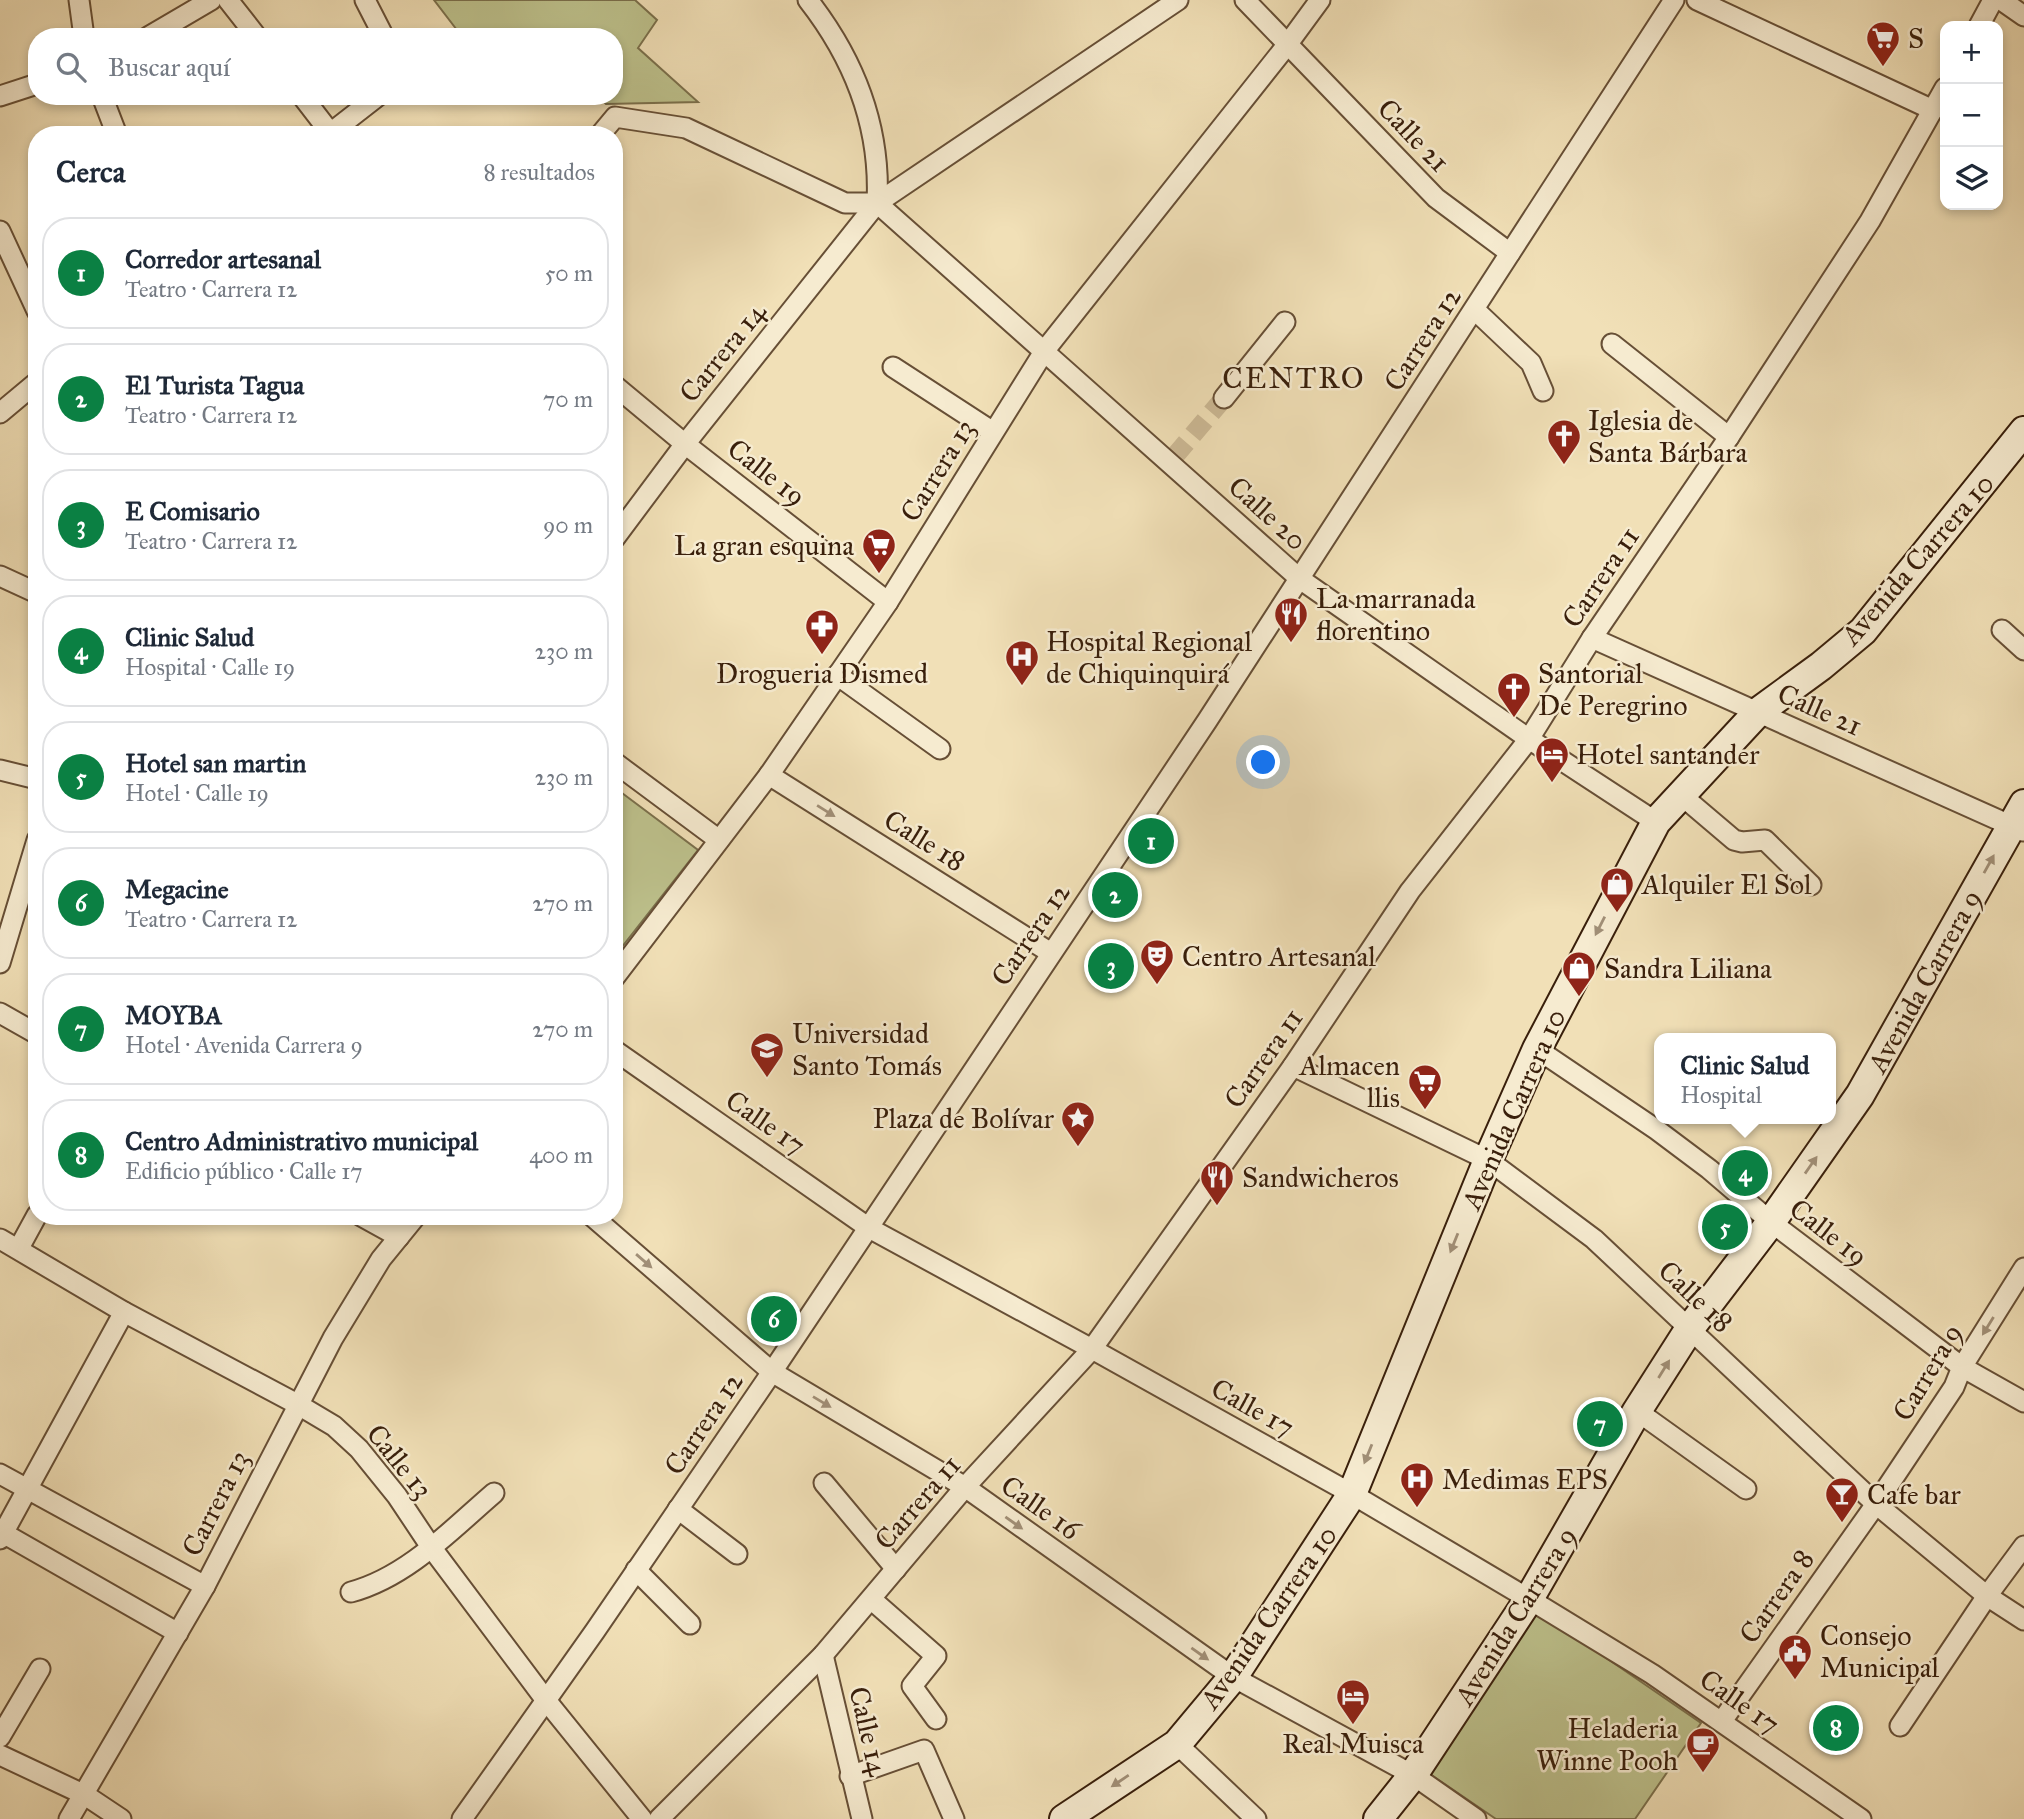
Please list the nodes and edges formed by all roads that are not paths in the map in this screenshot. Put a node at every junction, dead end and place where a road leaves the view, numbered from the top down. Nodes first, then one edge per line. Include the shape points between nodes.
1 (79, 0) edge
2 (211, 0) edge
3 (228, 0) edge
4 (365, 0) edge
5 (808, 0) edge
6 (1178, 0) edge
7 (1245, 0) edge
8 (1320, 0) edge
9 (1674, 0) edge
10 (1697, 0) edge
11 (1993, 0) edge
12 (1982, 21) edge
13 (83, 28) edge
14 (163, 28) edge
15 (250, 28) edge
16 (379, 28) edge
17 (1287, 46) junction
18 (28, 86) edge
19 (0, 96) edge
20 (1940, 97) edge
21 (105, 105) edge
22 (309, 105) edge
23 (367, 105) edge
24 (1933, 110) junction
25 (114, 126) edge
26 (324, 126) edge
27 (340, 126) edge
28 (608, 126) edge
29 (877, 203) junction
30 (0, 231) edge
31 (1510, 253) junction
32 (28, 292) edge
33 (1475, 310) junction
34 (1285, 322) dead end
35 (1612, 344) dead end
36 (1045, 350) junction
37 (893, 367) dead end
38 (28, 390) edge
39 (1543, 391) dead end
40 (623, 392) edge
41 (1224, 398) tunnel mouth
42 (0, 413) edge
43 (2024, 431) edge
44 (993, 432) junction
45 (1729, 437) junction
46 (685, 444) junction
47 (623, 527) edge
48 (0, 576) edge
49 (1300, 579) junction
50 (28, 589) edge
51 (888, 601) junction
52 (2002, 630) dead end
53 (1592, 638) junction
54 (2024, 650) edge
55 (837, 675) junction
56 (1758, 712) junction
57 (1529, 739) junction
58 (940, 749) dead end
59 (623, 769) edge
60 (0, 770) edge
61 (769, 775) junction
62 (28, 777) edge
63 (1681, 795) junction
64 (2020, 821) edge
65 (1656, 822) junction
66 (719, 841) junction
67 (28, 871) edge
68 (1811, 885) dead end
69 (1051, 953) junction
70 (0, 963) edge
71 (623, 966) edge
72 (0, 1013) edge
73 (28, 1029) edge
74 (1537, 1049) junction
75 (623, 1056) edge
76 (1293, 1066) junction
77 (1488, 1160) junction
78 (1771, 1222) junction
79 (32, 1225) edge
80 (377, 1225) edge
81 (409, 1225) edge
82 (602, 1225) edge
83 (869, 1228) junction
84 (399, 1237) junction
85 (0, 1238) edge
86 (19, 1248) junction
87 (2024, 1268) edge
88 (124, 1312) junction
89 (1689, 1328) junction
90 (1093, 1349) junction
91 (1962, 1367) junction
92 (772, 1371) junction
93 (2024, 1402) edge
94 (297, 1404) junction
95 (1637, 1411) junction
96 (0, 1475) edge
97 (824, 1483) dead end
98 (965, 1487) junction
99 (27, 1489) junction
100 (1746, 1489) dead end
101 (494, 1493) dead end
102 (1352, 1494) junction
103 (1876, 1504) junction
104 (678, 1510) junction
105 (3, 1528) edge
106 (2024, 1546) edge
107 (431, 1548) junction
108 (737, 1553) dead end
109 (896, 1569) junction
110 (636, 1570) junction
111 (205, 1586) junction
112 (351, 1592) dead end
113 (1987, 1596) junction
114 (871, 1599) junction
115 (1529, 1600) junction
116 (2024, 1620) edge
117 (690, 1624) dead end
118 (178, 1633) junction
119 (823, 1655) junction
120 (40, 1669) dead end
121 (1233, 1677) junction
122 (545, 1699) junction
123 (936, 1718) dead end
124 (1722, 1721) junction
125 (1900, 1726) dead end
126 (0, 1737) edge
127 (1177, 1744) junction
128 (0, 1755) edge
129 (1413, 1775) junction
130 (850, 1776) junction
131 (85, 1795) junction
132 (69, 1819) edge
133 (121, 1819) edge
134 (462, 1819) edge
135 (642, 1819) edge
136 (659, 1819) edge
137 (863, 1819) edge
138 (954, 1819) edge
139 (1064, 1819) edge
140 (1256, 1819) edge
141 (1378, 1819) edge
142 (1476, 1819) edge
143 (1861, 1819) edge

1 - 13 street
2 - 14 street
3 - 15 street
4 - 16 street
5 - 29 street via 838,44 863,97 874,141
6 - 29 street, Carrera 14
7 - 17 street, Calle 21
8 - 17 street, Carrera 13
9 - 31 street, Carrera 12
10 - 24 street
11 - 12 street
17 - 31 street, Calle 21 via 1436,198
17 - 36 street, Carrera 13
18 - 19 street
20 - 24 street, Carrera 11
21 - 25 street
22 - 26 street
23 - 27 street
24 - 45 street, Carrera 11 via 1870,221
28 - 29 street via 615,117 686,128 845,203
29 - 36 street, Calle 20
29 - 46 street, Carrera 14
30 - 32 street
31 - 33 street, Carrera 12
33 - 39 street via 1531,363
33 - 49 street, Carrera 12
34 - 41 street
35 - 45 street
36 - 44 street, Carrera 13
36 - 49 street, Calle 20
37 - 44 street
38 - 42 street
40 - 46 street, Calle 19
43 - 56 main road, Avenida Carrera 10 via 1863,631
44 - 51 street, Carrera 13
45 - 53 street, Carrera 11
46 - 47 street, Carrera 14
46 - 51 street, Calle 19
48 - 50 street
49 - 57 street, Calle 20
49 - 69 street, Carrera 12
51 - 55 street, Carrera 13
52 - 54 street
53 - 56 street, Calle 21
53 - 57 street, Carrera 11
55 - 58 street
55 - 61 street, Carrera 13
56 - 63 main road, Avenida Carrera 10
56 - 64 street, Calle 21
57 - 65 street, Calle 20
57 - 76 street, Carrera 11 via 1410,891
59 - 66 street
60 - 62 street
61 - 66 street, Carrera 13
61 -> 69 street, Calle 18
63 - 65 main road, Avenida Carrera 10
63 - 68 street via 1734,840 1765,840
78 -> 64 main road, Avenida Carrera 9 via 1860,1095
65 -> 74 main road, Avenida Carrera 10
66 - 71 street, Carrera 13
67 - 70 street
69 - 83 street, Carrera 12
72 - 73 street
74 - 77 main road, Avenida Carrera 10
74 - 78 street, Calle 19 via 1657,1130
75 - 83 street, Calle 17
76 - 77 street, Calle 18
76 - 90 street, Carrera 11
77 - 89 street, Calle 18 via 1594,1239
77 -> 102 main road, Avenida Carrera 10
78 - 89 main road, Avenida Carrera 9
78 - 91 street, Calle 19
79 - 86 street
80 - 84 street
81 - 84 street, Carrera 13
82 -> 92 street, Calle 16
83 - 90 street, Calle 17
83 - 92 street, Carrera 12
84 - 94 street, Carrera 13 via 332,1338
85 - 86 street, Calle 13
86 - 88 street, Calle 13
87 -> 91 street, Carrera 9
88 - 94 street, Calle 13
88 - 99 street
95 -> 89 main road, Avenida Carrera 9
89 - 103 street, Calle 18
90 - 98 street, Carrera 11
90 - 102 street, Calle 17
91 - 93 street, Calle 19
91 - 103 street, Carrera 9 via 1954,1387
92 -> 98 street, Calle 16
92 - 104 street, Carrera 12
94 - 107 street, Calle 13 via 334,1426 359,1449
94 - 111 street, Carrera 13
95 - 100 street
95 - 115 main road, Avenida Carrera 9
96 - 99 street
97 - 109 street
98 - 109 street, Carrera 11
98 -> 121 street, Calle 16
99 - 105 street
99 - 111 street
101 - 107 street
102 - 115 street, Calle 17
102 - 121 main road, Avenida Carrera 10
103 - 113 street, Calle 18
103 - 124 street, Carrera 8
104 - 108 street
104 - 110 street, Carrera 12
105 - 118 street
106 - 113 street
107 - 112 street via 374,1586
107 - 122 street, Calle 13
109 - 114 street, Carrera 11
110 - 117 street
110 - 122 street, Carrera 12
111 - 118 street, Carrera 13
113 - 116 street, Calle 18
113 - 125 street
114 - 119 street, Carrera 11
114 - 123 street via 936,1656 912,1686
115 - 124 street, Calle 17
115 - 129 main road, Avenida Carrera 9
118 - 131 street, Carrera 13
119 - 130 street, Calle 14
119 - 136 street, Carrera 11
120 - 126 street
121 - 127 main road, Avenida Carrera 10
121 - 129 street, Calle 16
122 - 134 street, Carrera 12
122 - 135 street, Calle 13
124 - 143 street, Calle 17
127 -> 139 main road, Avenida Carrera 10
127 - 140 street
128 - 131 street
129 - 141 main road, Avenida Carrera 9
129 - 142 street, Calle 16
130 - 137 street, Calle 14
130 - 138 street via 924,1749
131 - 132 street, Carrera 13
131 - 133 street

